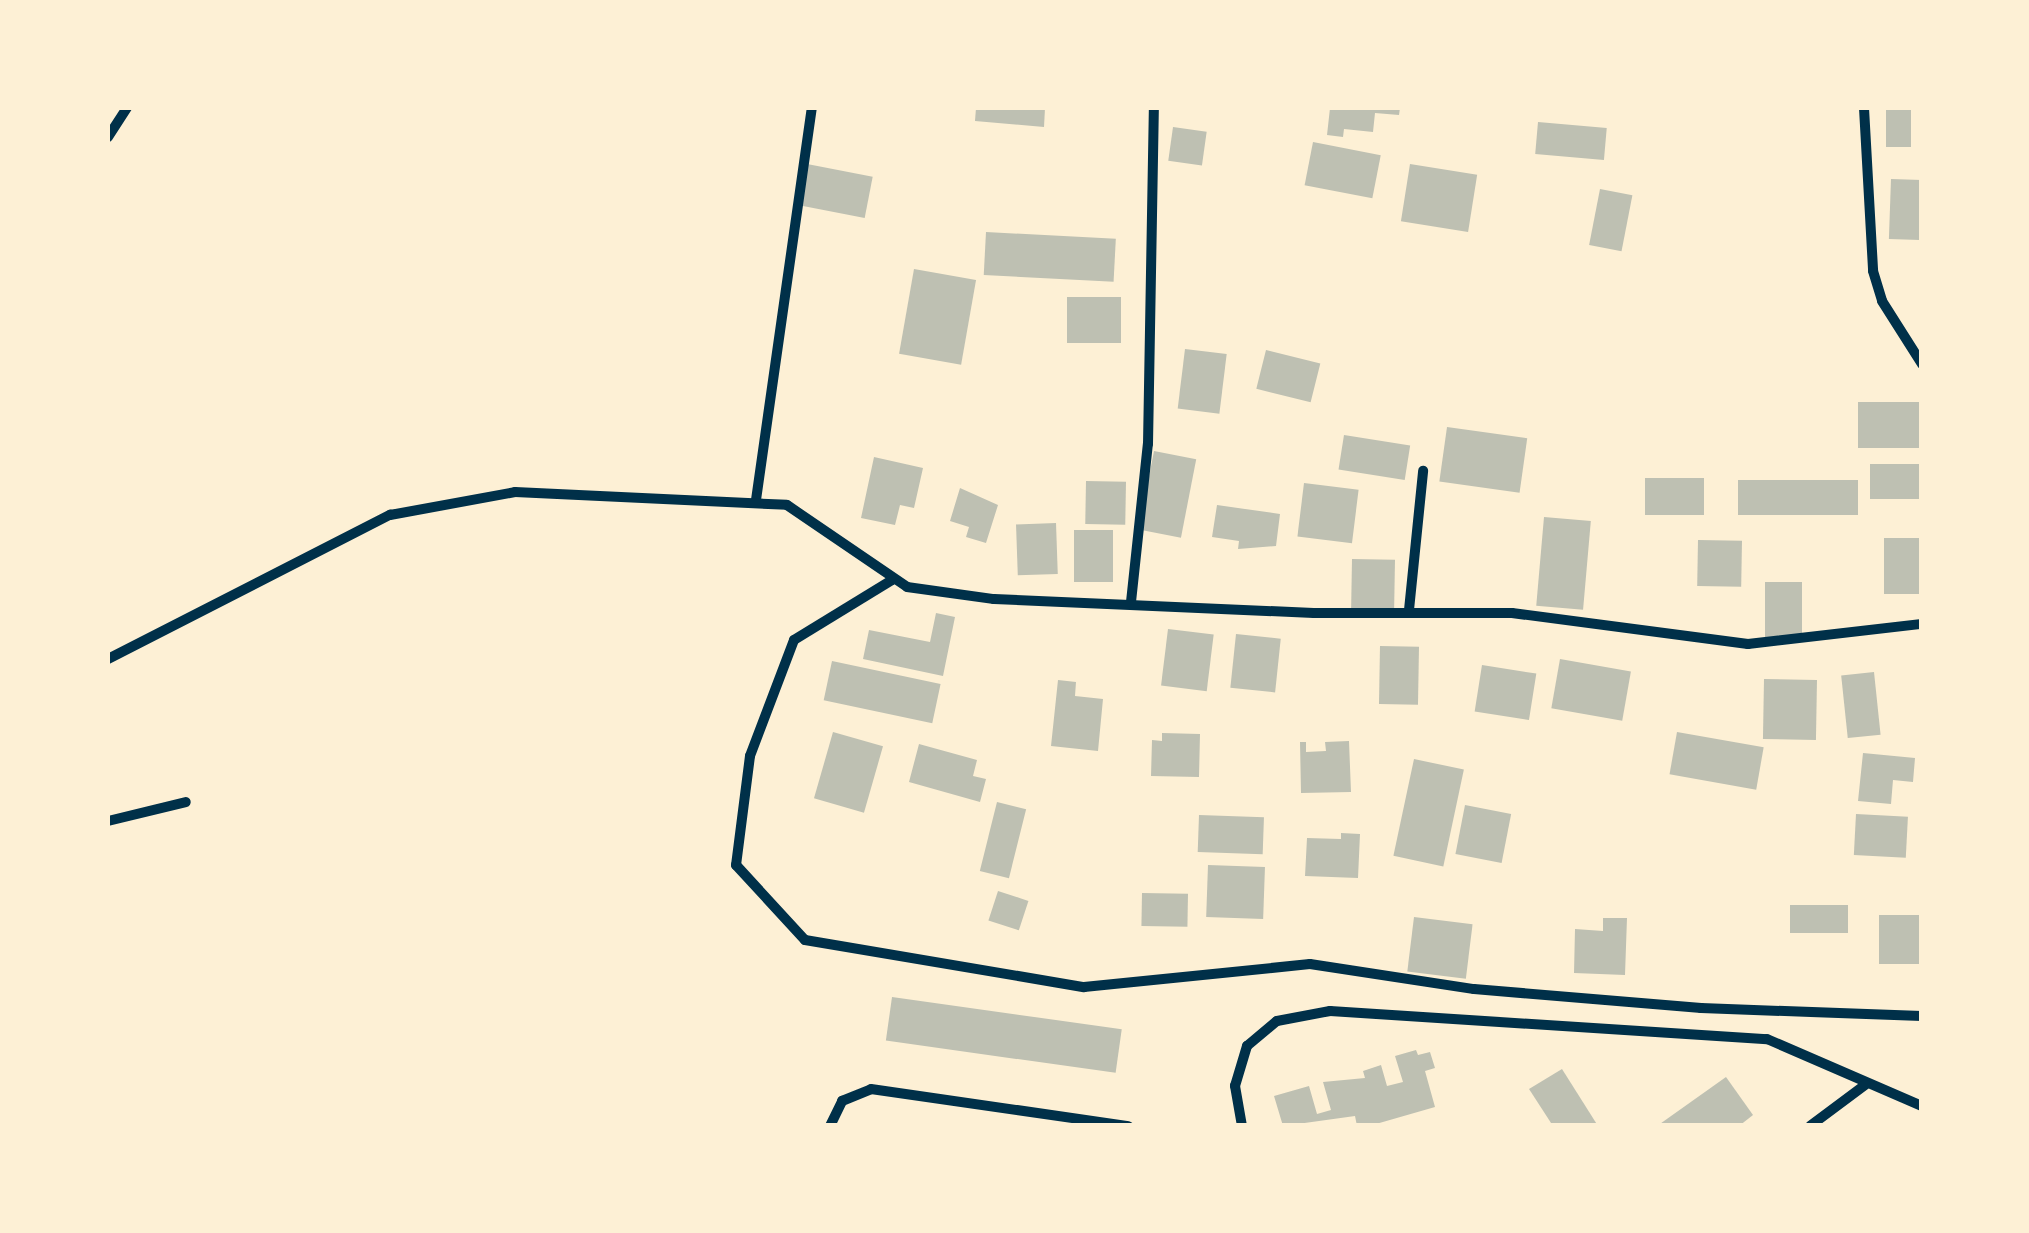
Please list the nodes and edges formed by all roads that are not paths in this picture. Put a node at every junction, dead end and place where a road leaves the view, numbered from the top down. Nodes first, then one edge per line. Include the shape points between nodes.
1 (126, 108) edge
2 (812, 108) edge
3 (1154, 108) edge
4 (1864, 108) edge
5 (108, 137) edge
6 (1918, 347) edge
7 (1922, 364) edge
8 (1423, 471) dead end
9 (756, 500) junction
10 (892, 580) junction
11 (1131, 602) junction
12 (1409, 610) junction
13 (1922, 624) edge
14 (108, 658) edge
15 (186, 802) dead end
16 (108, 821) edge
17 (1922, 1016) edge
18 (1865, 1085) junction
19 (1922, 1106) edge
20 (830, 1126) edge
21 (1128, 1126) edge
22 (1242, 1126) edge
23 (1810, 1126) edge

1 - 5 street
2 - 9 street
3 - 11 street via 1148,444
4 - 6 street via 1873,271 1882,301
6 - 7 street
8 - 12 street
9 - 10 street via 807,514
9 - 14 street via 515,492 455,498 390,515
10 - 11 street via 934,594
10 - 17 street via 794,640 750,756 736,865 805,940 1084,987 1310,964 1474,989 1701,1008
11 - 12 street via 1314,613
12 - 13 street via 1512,613 1748,644
15 - 16 street
18 - 19 street
18 - 22 street via 1767,1039 1312,1012 1277,1022 1246,1046 1236,1086
18 - 23 street
20 - 21 street via 842,1100 871,1089

